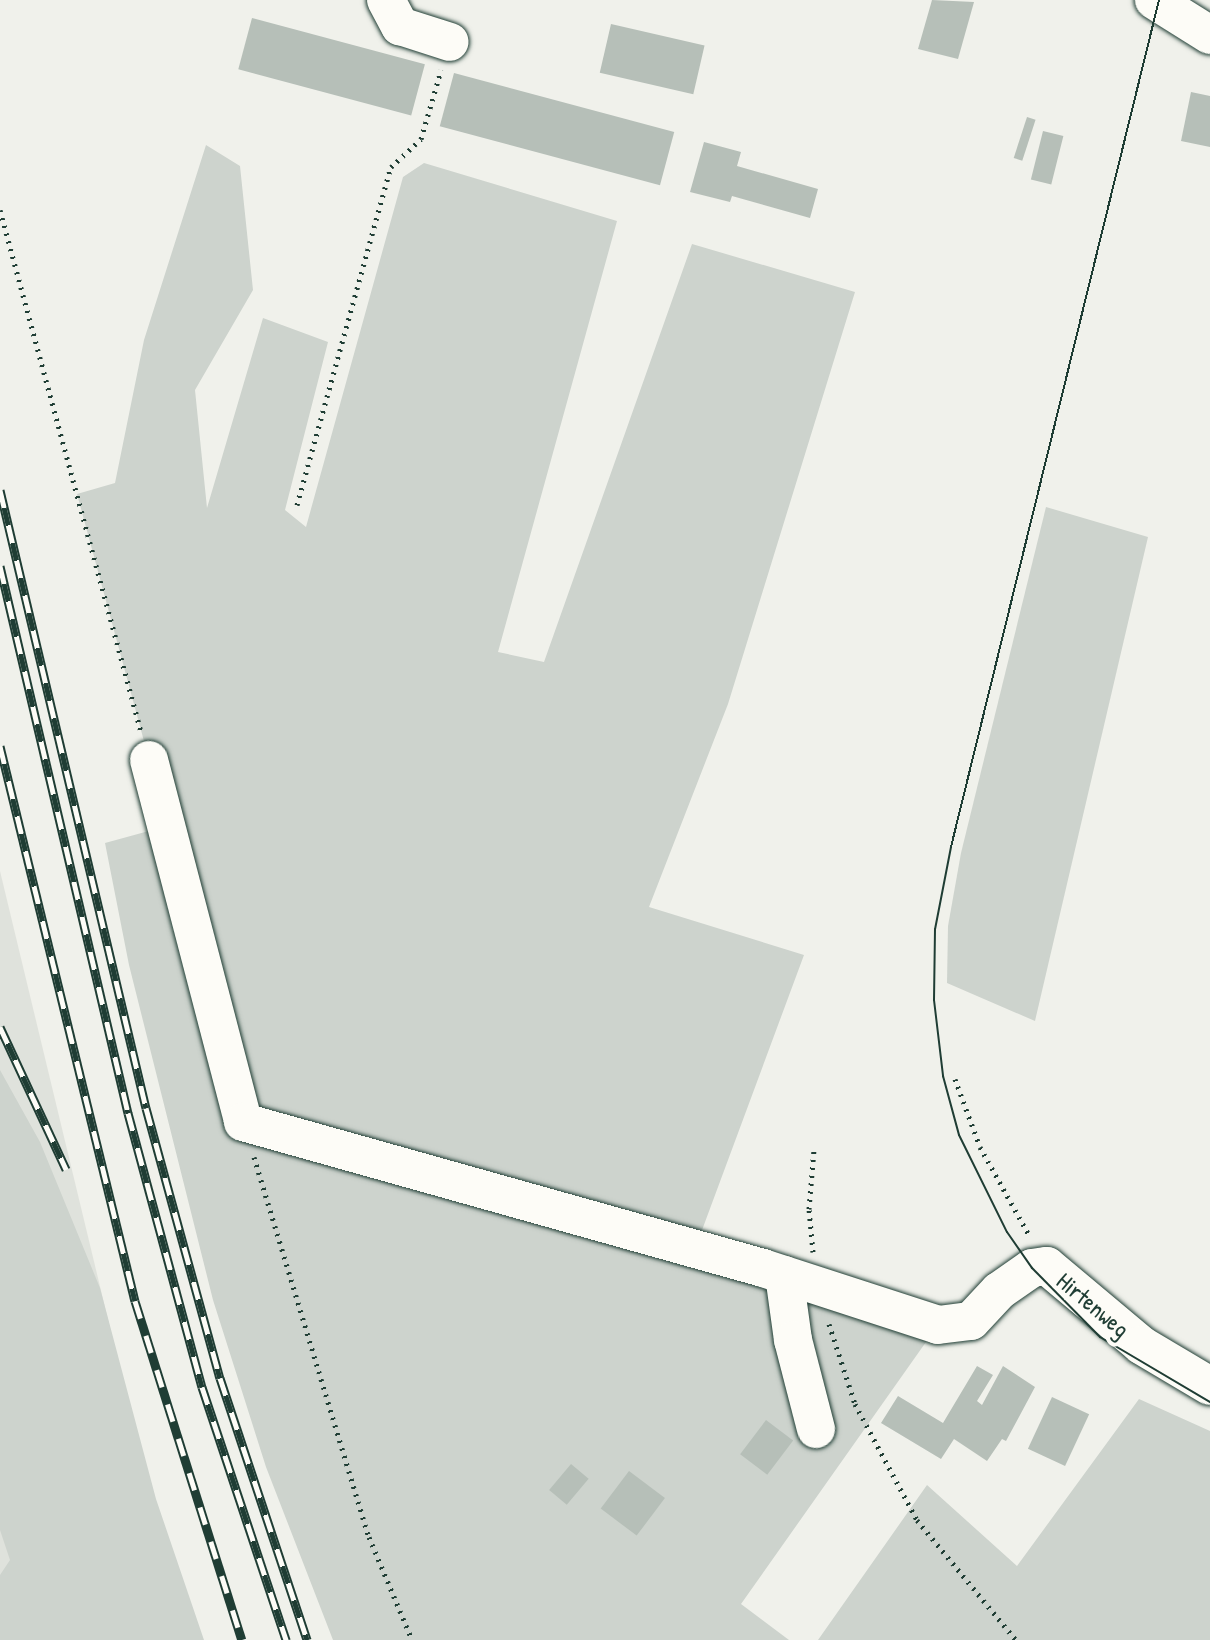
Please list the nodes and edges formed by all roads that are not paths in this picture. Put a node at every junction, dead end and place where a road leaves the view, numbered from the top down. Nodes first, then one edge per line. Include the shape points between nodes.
1 (386, 0) edge
2 (1154, 0) edge
3 (1210, 35) edge
4 (450, 42) road end
5 (149, 760) road end
6 (801, 1279) junction
7 (1210, 1386) edge
8 (816, 1429) dead end

1 - 4 street via 400,26
2 - 3 street
5 - 6 street via 243,1122
6 - 7 street, Hirtenweg via 938,1325 971,1321 999,1291 1032,1268 1047,1266 1141,1345
6 - 8 street via 793,1340

